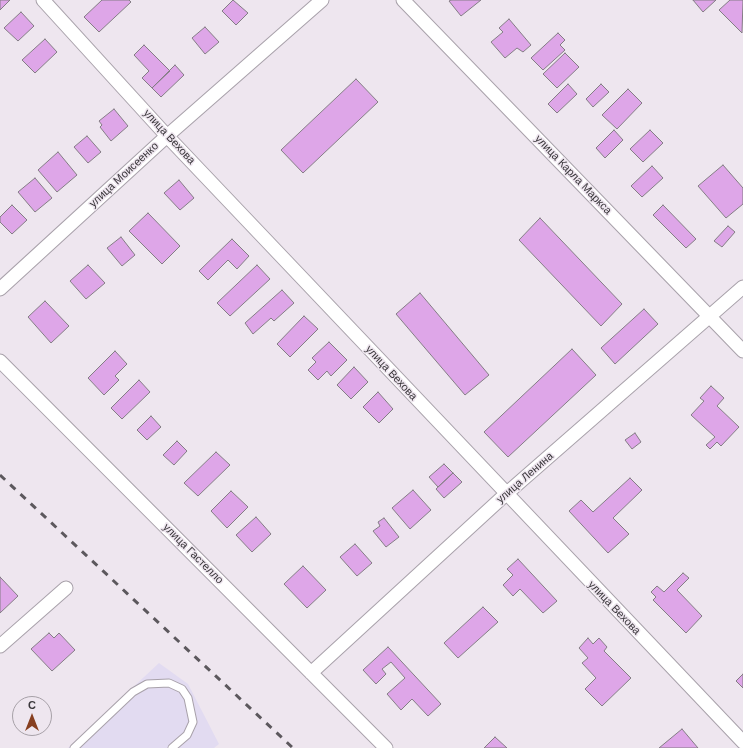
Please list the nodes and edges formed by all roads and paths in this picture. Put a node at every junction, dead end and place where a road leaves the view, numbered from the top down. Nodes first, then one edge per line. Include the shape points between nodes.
1 (43, 0) edge
2 (322, 0) edge
3 (403, 0) edge
4 (167, 136) junction
5 (743, 287) edge
6 (0, 289) edge
7 (711, 317) junction
8 (743, 351) edge
9 (0, 361) edge
10 (506, 494) junction
11 (66, 588) dead end
12 (0, 646) edge
13 (312, 673) junction
14 (743, 742) edge
15 (74, 748) edge
16 (172, 748) edge
17 (386, 748) edge

1 - 4 street, улица Вехова
2 - 4 street, улица Моисеенко
3 - 7 street, улица Карла Маркса
4 - 6 street, улица Моисеенко
4 - 10 street, улица Вехова
5 - 7 street, улица Ленина
7 - 8 street, улица Карла Маркса
7 - 10 street, улица Ленина
9 - 13 street, улица Гастелло
10 - 13 street, улица Ленина
10 - 14 street, улица Вехова
11 - 12 street
13 - 17 street, улица Гастелло
15 - 16 lane via 133,692 147,684 170,683 182,689 188,698 193,722 188,734

